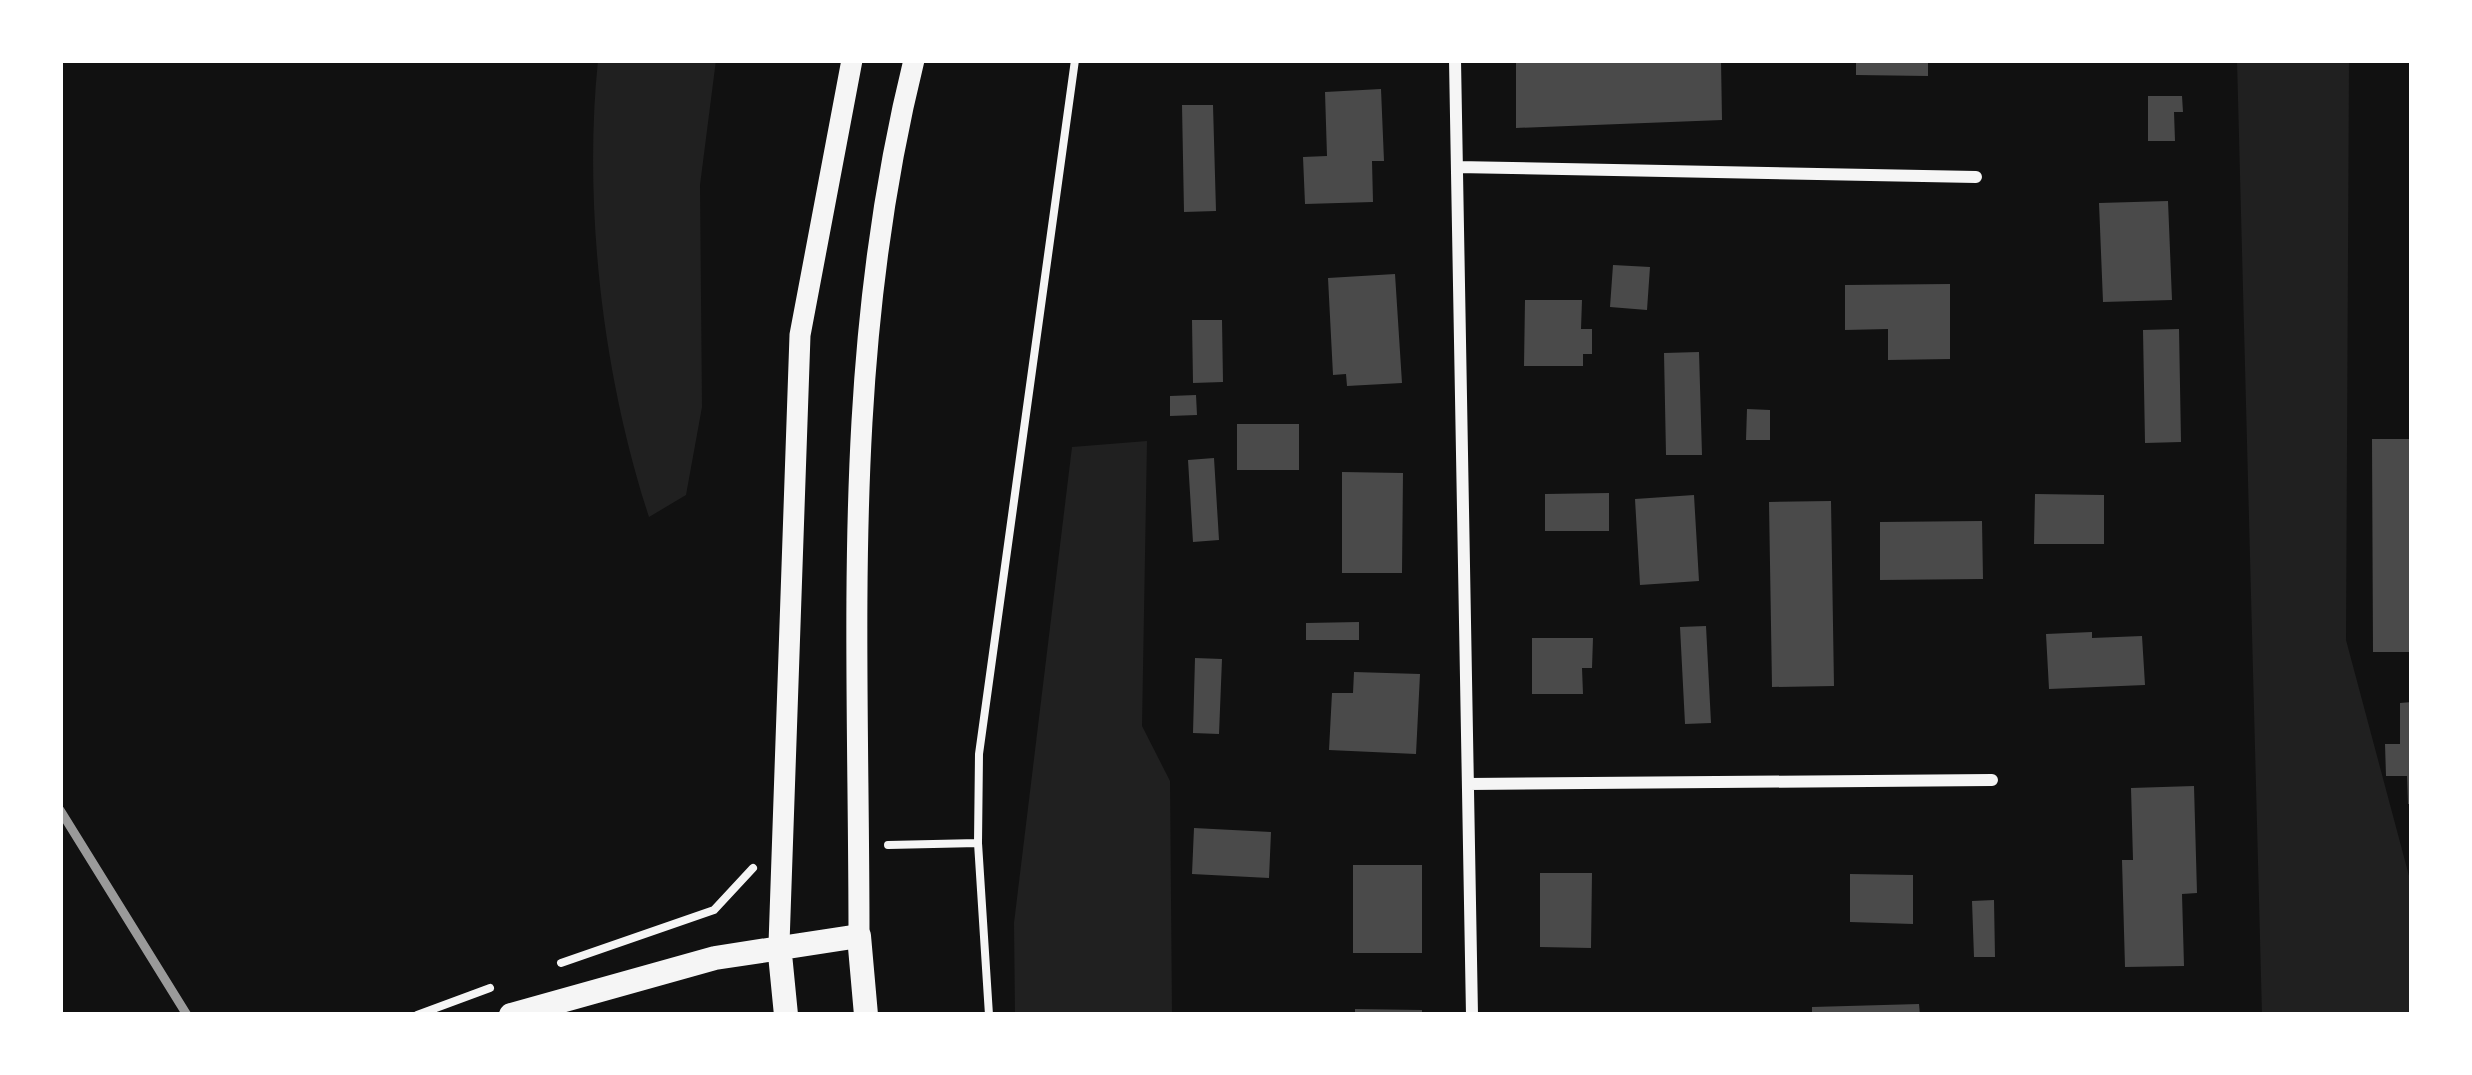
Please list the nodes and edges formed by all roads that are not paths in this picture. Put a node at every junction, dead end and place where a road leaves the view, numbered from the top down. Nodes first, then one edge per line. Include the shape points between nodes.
1 (852, 60) edge
2 (914, 60) edge
3 (1455, 60) edge
4 (1456, 167) junction
5 (1976, 177) dead end
6 (1992, 780) dead end
7 (1468, 784) junction
8 (859, 936) junction
9 (779, 944) junction
10 (511, 1015) edge
11 (786, 1015) edge
12 (866, 1015) edge
13 (1472, 1015) edge

1 - 9 street via 800,335
2 - 8 street via 886,172 864,342 855,516
3 - 4 street
4 - 5 street
4 - 7 street
6 - 7 street
7 - 13 street
8 - 9 main road
8 - 12 main road
9 - 10 main road
9 - 11 main road

